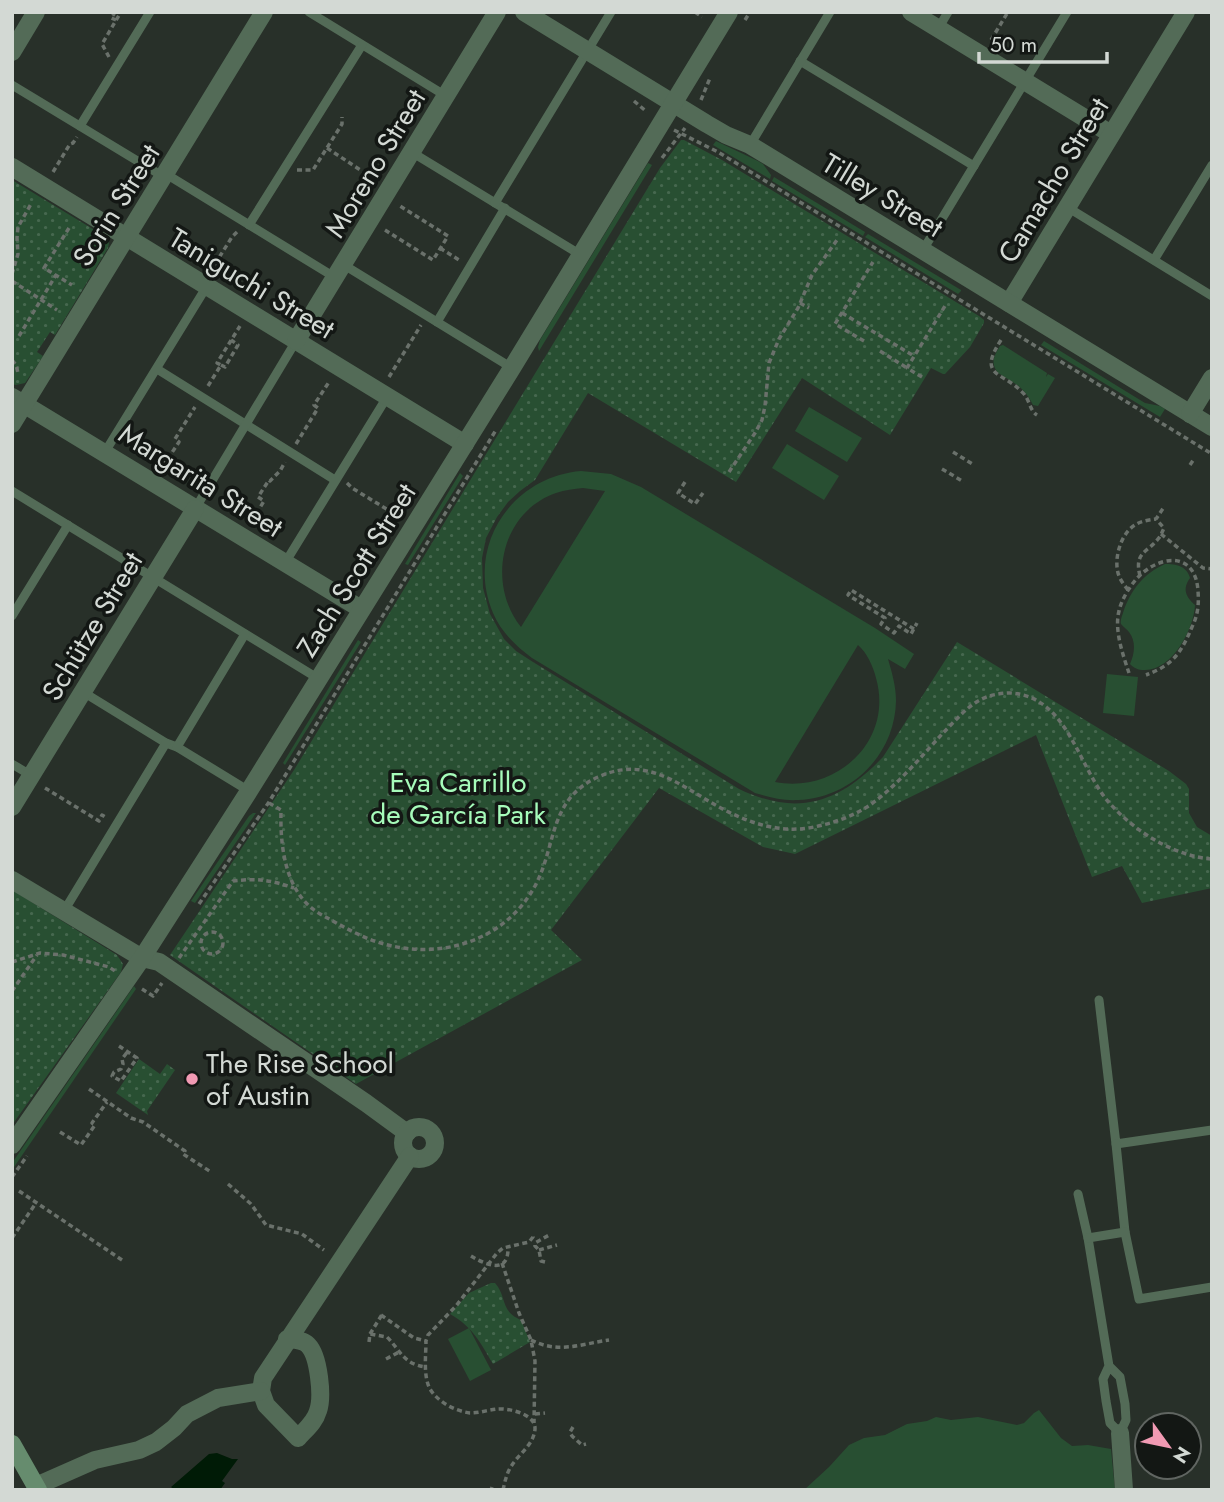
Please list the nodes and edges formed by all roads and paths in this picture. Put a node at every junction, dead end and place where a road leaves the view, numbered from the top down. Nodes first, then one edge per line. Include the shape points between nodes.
1 (36, 12) edge
2 (112, 12) edge
3 (121, 12) edge
4 (150, 12) edge
5 (264, 12) edge
6 (309, 12) edge
7 (498, 12) edge
8 (524, 12) edge
9 (611, 12) edge
10 (695, 12) edge
11 (729, 12) edge
12 (830, 12) edge
13 (911, 12) edge
14 (948, 12) edge
15 (1008, 12) edge
16 (1068, 12) edge
17 (1186, 12) edge
18 (702, 17) dead end
19 (116, 20) junction
20 (938, 29) junction
21 (991, 40) dead end
22 (362, 45) junction
23 (587, 51) junction
24 (12, 52) edge
25 (110, 59) dead end
26 (800, 61) junction
27 (1025, 82) junction
28 (12, 85) edge
29 (446, 96) junction
30 (674, 104) junction
31 (342, 117) dead end
32 (688, 124) dead end
33 (81, 127) junction
34 (669, 127) dead end
35 (682, 134) junction
36 (1111, 134) junction
37 (673, 145) dead end
38 (750, 145) junction
39 (327, 148) junction
40 (413, 153) junction
41 (1212, 165) edge
42 (974, 166) junction
43 (12, 167) edge
44 (293, 170) dead end
45 (53, 172) dead end
46 (165, 175) junction
47 (374, 178) dead end
48 (495, 203) junction
49 (31, 204) dead end
50 (400, 206) dead end
51 (1066, 207) junction
52 (505, 208) junction
53 (245, 226) junction
54 (69, 228) dead end
55 (385, 230) dead end
56 (127, 237) junction
57 (837, 240) dead end
58 (440, 248) junction
59 (923, 250) junction
60 (581, 255) junction
61 (1154, 260) junction
62 (873, 262) dead end
63 (470, 266) junction
64 (340, 272) junction
65 (12, 274) edge
66 (56, 275) junction
67 (211, 275) junction
68 (14, 283) edge
69 (72, 285) dead end
70 (1212, 296) edge
71 (41, 299) junction
72 (800, 303) junction
73 (1009, 303) junction
74 (945, 306) dead end
75 (809, 308) dead end
76 (57, 310) dead end
77 (842, 313) junction
78 (427, 316) junction
79 (437, 322) junction
80 (19, 336) dead end
81 (231, 340) dead end
82 (1001, 340) dead end
83 (296, 341) junction
84 (864, 341) dead end
85 (880, 351) dead end
86 (914, 356) junction
87 (12, 359) edge
88 (221, 365) dead end
89 (512, 368) junction
90 (907, 368) junction
91 (157, 369) junction
92 (18, 373) dead end
93 (389, 377) dead end
94 (922, 377) dead end
95 (1212, 378) edge
96 (387, 397) junction
97 (18, 400) edge
98 (1190, 414) junction
99 (1037, 415) dead end
100 (245, 424) junction
101 (12, 425) edge
102 (1212, 427) edge
103 (465, 444) junction
104 (105, 452) junction
105 (953, 452) dead end
106 (1212, 454) edge
107 (1194, 459) dead end
108 (974, 465) dead end
109 (1190, 465) dead end
110 (942, 469) dead end
111 (729, 472) dead end
112 (336, 479) junction
113 (685, 482) dead end
114 (964, 482) dead end
115 (12, 491) edge
116 (702, 493) dead end
117 (1164, 507) dead end
118 (195, 509) junction
119 (398, 516) dead end
120 (1156, 519) junction
121 (68, 525) junction
122 (1161, 534) junction
123 (1195, 561) junction
124 (285, 563) junction
125 (1191, 568) junction
126 (1212, 569) edge
127 (1140, 576) junction
128 (152, 578) junction
129 (1129, 590) junction
130 (361, 609) junction
131 (12, 616) edge
132 (917, 624) dead end
133 (914, 629) junction
134 (246, 634) junction
135 (1129, 673) dead end
136 (1146, 675) dead end
137 (319, 680) junction
138 (83, 692) junction
139 (166, 743) junction
140 (177, 747) junction
141 (12, 764) edge
142 (32, 776) junction
143 (45, 788) dead end
144 (249, 792) junction
145 (12, 807) edge
146 (281, 810) dead end
147 (117, 824) junction
148 (1212, 859) edge
149 (12, 880) edge
150 (294, 888) junction
151 (64, 911) junction
152 (202, 939) junction
153 (191, 941) junction
154 (38, 954) junction
155 (142, 958) junction
156 (178, 960) dead end
157 (12, 961) edge
158 (114, 970) dead end
159 (162, 983) dead end
160 (12, 991) edge
161 (146, 991) dead end
162 (1099, 1000) dead end
163 (119, 1046) dead end
164 (128, 1051) junction
165 (89, 1089) dead end
166 (107, 1102) junction
167 (1212, 1130) edge
168 (60, 1132) dead end
169 (407, 1133) junction
170 (1116, 1144) junction
171 (12, 1145) edge
172 (410, 1156) junction
173 (211, 1172) dead end
174 (228, 1184) dead end
175 (19, 1191) dead end
176 (1078, 1195) dead end
177 (36, 1203) junction
178 (1125, 1232) junction
179 (532, 1234) dead end
180 (551, 1234) dead end
181 (12, 1238) edge
182 (1088, 1238) junction
183 (557, 1245) dead end
184 (508, 1247) junction
185 (324, 1250) dead end
186 (539, 1250) junction
187 (471, 1256) dead end
188 (122, 1260) dead end
189 (545, 1262) dead end
190 (502, 1263) junction
191 (487, 1264) junction
192 (1212, 1287) edge
193 (370, 1334) junction
194 (288, 1339) junction
195 (531, 1340) junction
196 (609, 1340) dead end
197 (426, 1341) junction
198 (369, 1342) dead end
199 (399, 1352) junction
200 (386, 1359) dead end
201 (1110, 1366) junction
202 (426, 1367) junction
203 (261, 1391) junction
204 (545, 1413) dead end
205 (535, 1414) junction
206 (534, 1423) junction
207 (573, 1427) dead end
208 (1119, 1433) junction
209 (12, 1444) edge
210 (586, 1444) dead end
211 (37, 1488) edge
212 (503, 1490) edge
213 (1124, 1490) edge

1 - 24 street
2 - 19 path via 111,18
3 - 19 path
4 - 33 lane
5 - 46 street, Sorin Street
6 - 22 lane
7 - 29 street, Moreno Street
8 - 23 street, Tilley Street
9 - 23 lane
10 - 18 path
11 - 30 street, Zach Scott Street
12 - 26 lane
13 - 20 street
14 - 20 lane
15 - 21 path
16 - 27 lane
17 - 36 street, Camacho Street
19 - 25 path via 102,44
20 - 27 street
22 - 29 lane
22 - 53 lane
23 - 30 street, Tilley Street
23 - 48 lane
26 - 38 lane
26 - 42 lane
27 - 36 street
27 - 42 lane
28 - 33 lane
29 - 40 street, Moreno Street
30 - 38 street, Tilley Street
30 - 60 street, Zach Scott Street
31 - 39 path
32 - 35 path
33 - 45 path
33 - 46 lane
34 - 35 path, Tilley Street
35 - 37 path
35 - 106 path, Tilley Street
36 - 51 street, Camacho Street
38 - 59 street, Tilley Street
39 - 44 path via 313,170
39 - 47 path
40 - 48 lane
40 - 64 street, Moreno Street
41 - 61 lane
42 - 59 lane
43 - 56 street, Taniguchi Street
46 - 53 lane
46 - 56 street, Sorin Street
48 - 52 lane
49 - 65 path via 18,227
50 - 58 path via 448,236
51 - 61 lane
51 - 73 street, Camacho Street
52 - 60 lane
52 - 63 lane
53 - 64 lane
53 - 67 path via 232,237
54 - 66 path via 44,268
55 - 58 path via 433,260
56 - 67 street, Taniguchi Street
56 - 97 street, Sorin Street
57 - 72 path via 812,275
58 - 63 path
59 - 73 street, Tilley Street
60 - 89 street, Zach Scott Street
61 - 70 lane
62 - 77 path
63 - 79 lane
64 - 78 lane
64 - 83 street, Moreno Street
66 - 69 path
66 - 71 path
67 - 83 street, Taniguchi Street
67 - 91 lane
68 - 71 path
71 - 76 path
71 - 80 path
72 - 75 path
72 - 111 path via 769,363 762,419
73 - 98 street, Tilley Street
74 - 86 path
77 - 84 path via 835,324
77 - 86 path
78 - 79 lane
78 - 93 path
79 - 89 lane
81 - 88 path via 238,345 225,367
82 - 99 path via 991,358 993,369 1021,390
83 - 96 street, Taniguchi Street
83 - 100 lane
85 - 90 path
86 - 90 path
87 - 92 path
89 - 103 street, Zach Scott Street
90 - 94 path
91 - 100 lane
91 - 104 lane
95 - 98 street
96 - 103 street, Taniguchi Street
96 - 112 lane
97 - 101 street, Sorin Street
97 - 104 street, Margarita Street
98 - 102 street, Tilley Street
100 - 112 lane
100 - 118 lane
103 - 130 street, Zach Scott Street
104 - 118 street, Margarita Street
105 - 108 path
107 - 109 path
110 - 114 path
112 - 119 path
112 - 124 lane
113 - 116 path via 678,493 695,504
115 - 121 lane
117 - 120 path
118 - 124 street, Margarita Street
118 - 128 street, Schütze Street
120 - 122 path via 1164,528
120 - 129 path via 1135,525 1119,548 1118,574
121 - 128 lane
121 - 131 lane
122 - 123 path
122 - 127 path via 1142,553
123 - 125 path
123 - 126 path
124 - 130 street, Margarita Street
125 - 127 path via 1168,561
125 - 136 path via 1198,584 1196,620 1177,656
127 - 129 path
128 - 134 lane
128 - 138 street, Schütze Street
129 - 135 path via 1119,611 1118,630
130 - 137 street, Zach Scott Street
132 - 133 path
133 - 133 path via 851,590 848,595 885,618 881,624 892,632 899,626 911,634
134 - 137 lane
134 - 140 lane
137 - 144 street, Zach Scott Street
138 - 139 lane
138 - 142 street, Schütze Street
139 - 140 lane
139 - 147 lane
140 - 144 lane
141 - 142 lane
142 - 145 street, Schütze Street
143 - 147 path via 99,821 102,815
144 - 155 street, Zach Scott Street
146 - 150 path via 282,844
147 - 151 lane
148 - 150 path via 1182,853 1130,824 1106,799 1057,715 1023,695 997,693 960,716 868,806 843,819 811,827 778,828 744,819 659,774 622,770 599,776 564,806 545,864 521,906 496,929 465,944 434,950 383,943 316,912
149 - 151 street
150 - 153 path via 271,880 233,881
151 - 155 street
152 - 152 path via 215,933 222,947 209,954 203,950
152 - 153 path
153 - 156 path
154 - 157 path
154 - 158 path via 63,955
154 - 160 path
155 - 169 street via 171,969
155 - 171 street, Zach Scott Street
159 - 161 path via 153,996
162 - 170 lane
163 - 164 path
164 - 164 path via 122,1067 111,1076 121,1082 137,1058
165 - 166 path
166 - 168 path via 81,1145
166 - 173 path via 143,1122
167 - 170 lane
169 - 172 street via 403,1140
169 - 172 street via 421,1126 431,1130 436,1140 426,1158
170 - 178 lane
172 - 194 street
174 - 185 path via 266,1225 302,1234
175 - 177 path
176 - 182 lane
177 - 181 path
177 - 188 path
178 - 182 lane
178 - 192 lane via 1139,1299
179 - 184 path via 529,1242
180 - 186 path via 537,1241
182 - 201 lane
183 - 186 path
184 - 190 path
184 - 191 path
186 - 189 path
187 - 191 path
190 - 191 path
190 - 195 path
191 - 197 path
193 - 197 path via 382,1314 414,1338
193 - 198 path
193 - 199 path via 387,1337
194 - 203 street via 263,1378
194 - 203 street via 307,1343 314,1354 320,1391 318,1411 298,1438 266,1405
195 - 196 path via 556,1349
195 - 205 path
197 - 202 path
199 - 200 path
199 - 202 path via 407,1361
201 - 208 lane via 1103,1379 1110,1423
201 - 208 lane via 1120,1377 1125,1404 1126,1420
202 - 206 path via 430,1388 452,1408 472,1413 510,1410
203 - 211 street via 218,1398 187,1414 156,1442 94,1460
204 - 205 path
205 - 206 path
206 - 212 path via 531,1442 508,1471
207 - 210 path via 572,1436
208 - 213 street
209 - 211 main road

